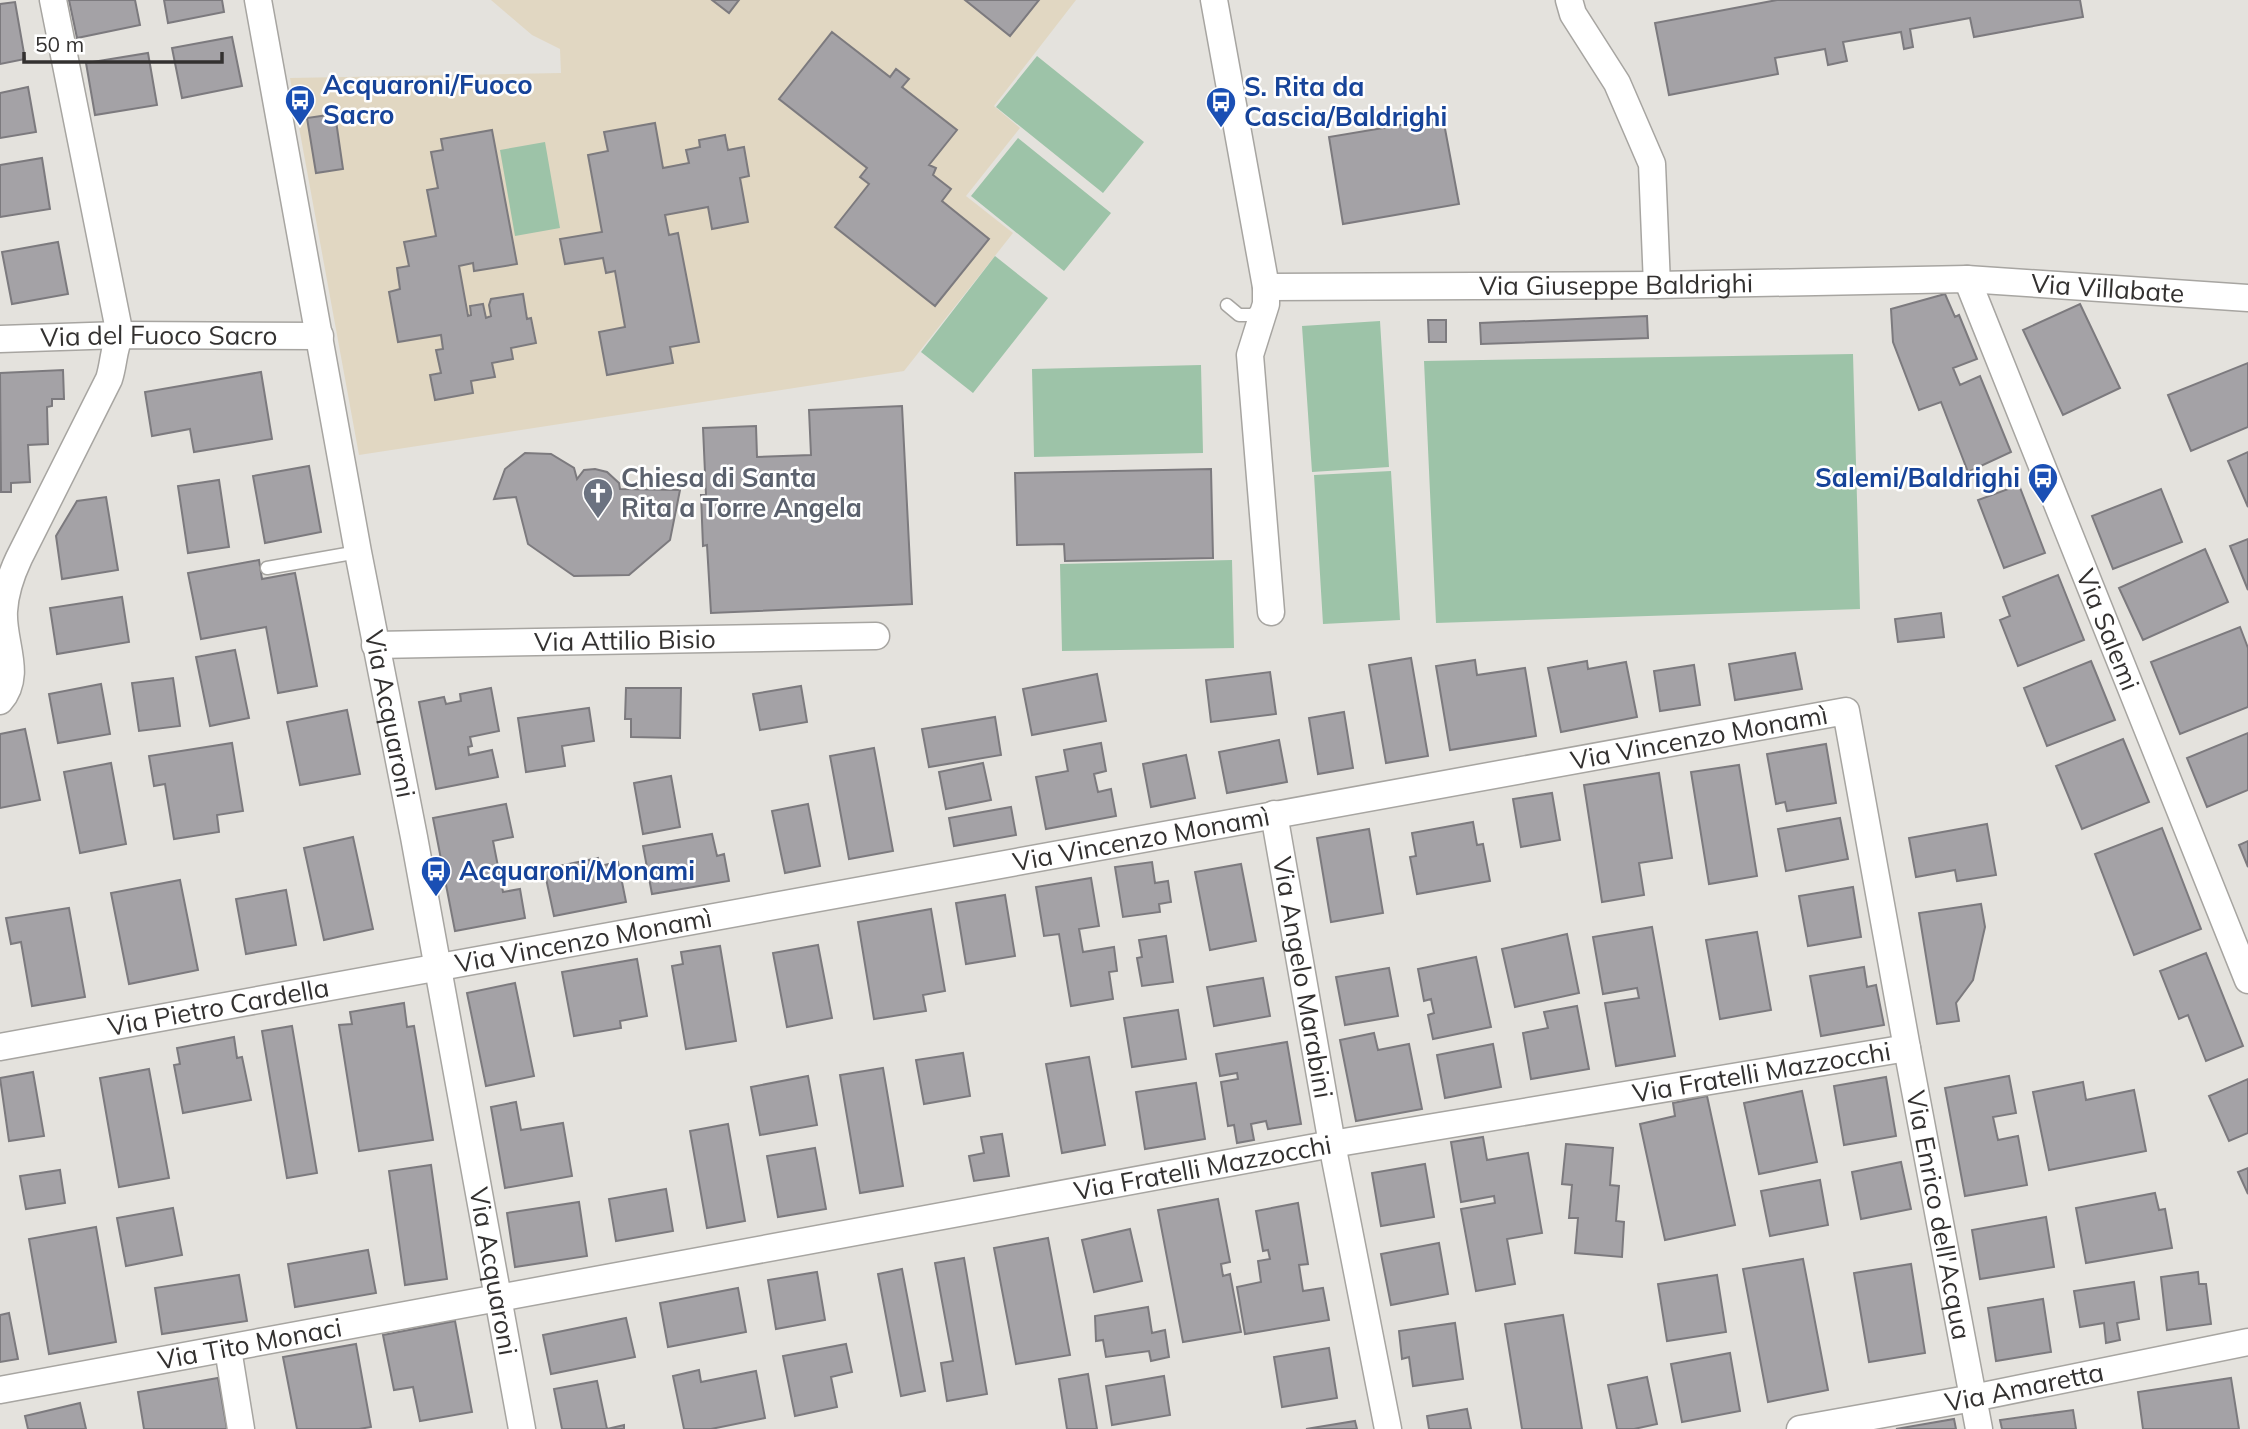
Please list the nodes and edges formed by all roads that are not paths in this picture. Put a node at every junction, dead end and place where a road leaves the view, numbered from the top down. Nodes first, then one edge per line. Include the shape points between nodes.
1 (53, 0) edge
2 (258, 0) edge
3 (1214, 0) edge
4 (1569, 0) edge
5 (1967, 279) junction
6 (1657, 285) junction
7 (1266, 296) junction
8 (2248, 298) edge
9 (1227, 305) dead end
10 (120, 335) junction
11 (320, 336) junction
12 (0, 339) edge
13 (358, 552) junction
14 (267, 568) dead end
15 (1270, 612) dead end
16 (876, 636) dead end
17 (375, 645) junction
18 (0, 701) edge
19 (1846, 711) joint
20 (1274, 814) junction
21 (438, 968) junction
22 (2248, 980) edge
23 (0, 1047) edge
24 (1907, 1048) junction
25 (1332, 1144) junction
26 (499, 1298) junction
27 (2248, 1342) edge
28 (228, 1349) junction
29 (0, 1390) edge
30 (1973, 1398) junction
31 (241, 1429) edge
32 (522, 1429) edge
33 (1388, 1429) edge
34 (1800, 1429) edge
35 (1979, 1429) edge

1 - 10 street
2 - 11 street, Via Acquaroni
3 - 7 street
4 - 6 street via 1573,14 1617,83 1652,164
5 - 6 street, Via Giuseppe Baldrighi
5 - 8 street, Via Villabate
5 - 22 street, Via Salemi
6 - 7 street, Via Giuseppe Baldrighi
7 - 9 lane via 1252,315 1239,315
7 - 15 street via 1251,355
10 - 11 street, Via del Fuoco Sacro
10 - 12 street, Via del Fuoco Sacro
10 - 18 street via 109,379 8,587 4,621 12,674
11 - 13 street, Via Acquaroni
13 - 14 lane
13 - 17 street, Via Acquaroni
16 - 17 street, Via Attilio Bisio
17 - 21 street, Via Acquaroni
19 - 20 street, Via Vincenzo Monamì
19 - 24 street, Via Enrico dell'Acqua
20 - 21 street, Via Vincenzo Monamì
20 - 25 street, Via Angelo Marabini
21 - 23 street, Via Pietro Cardella
21 - 26 street, Via Acquaroni
24 - 25 street, Via Fratelli Mazzocchi
24 - 30 street, Via Enrico dell'Acqua
25 - 26 street, Via Fratelli Mazzocchi
25 - 33 street, Via Angelo Marabini
26 - 28 street, Via Tito Monaci
26 - 32 street, Via Acquaroni
27 - 30 street, Via Amaretta
28 - 29 street, Via Tito Monaci
28 - 31 street
30 - 34 street, Via Amaretta
30 - 35 street, Via Enrico dell'Acqua

